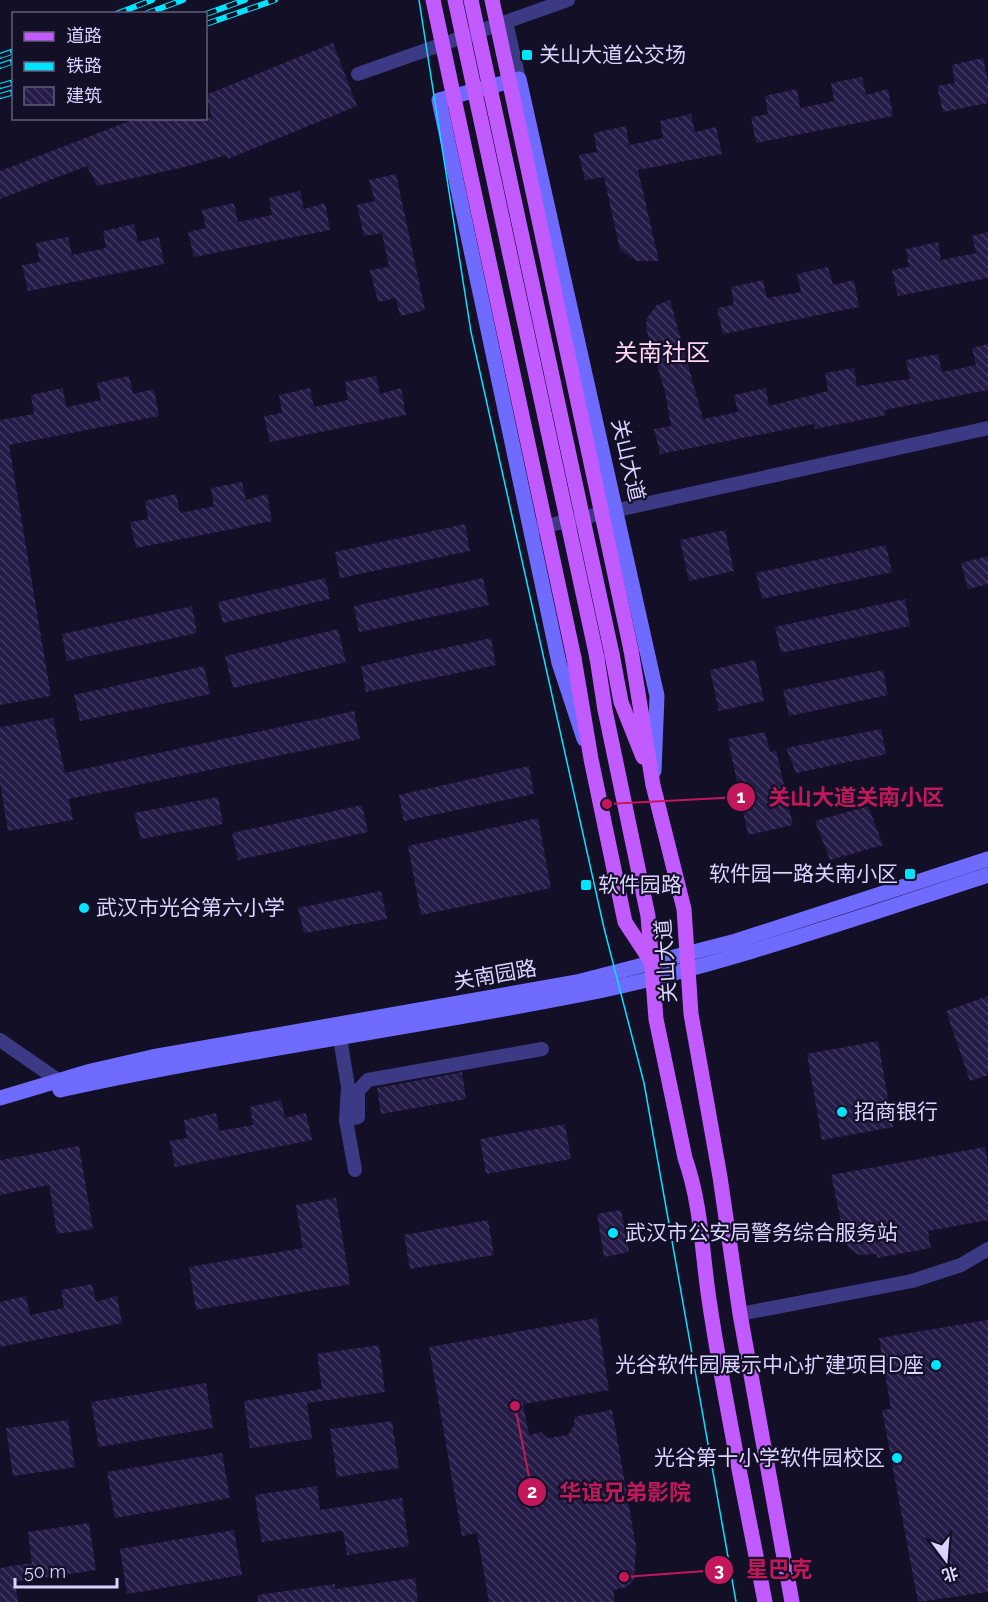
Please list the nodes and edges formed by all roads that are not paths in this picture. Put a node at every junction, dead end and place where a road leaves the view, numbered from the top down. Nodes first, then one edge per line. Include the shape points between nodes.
1 (433, 0) edge
2 (455, 0) edge
3 (471, 0) edge
4 (492, 0) edge
5 (568, 0) edge
6 (506, 22) junction
7 (358, 74) dead end
8 (519, 79) junction
9 (988, 428) edge
10 (617, 508) junction
11 (530, 530) junction
12 (604, 656) junction
13 (591, 759) junction
14 (654, 785) junction
15 (988, 859) edge
16 (988, 874) edge
17 (687, 961) junction
18 (652, 970) junction
19 (338, 1031) junction
20 (0, 1040) edge
21 (542, 1049) dead end
22 (65, 1085) junction
23 (0, 1098) edge
24 (0, 1107) edge
25 (346, 1120) junction
26 (355, 1170) dead end
27 (988, 1250) edge
28 (740, 1314) junction
29 (765, 1602) edge
30 (792, 1602) edge

1 - 13 main road, bridge via 574,658
2 - 12 main road, bridge
3 - 12 main road, bridge
4 - 14 main road, bridge via 631,650
5 - 6 street
6 - 7 street
6 - 8 street
8 - 10 main road, 关山大道
8 - 11 main road via 439,100
9 - 10 street
10 - 11 street
10 - 14 main road, 关山大道 via 657,696
11 - 13 main road via 559,663
12 - 14 main road
12 - 18 main road, 关山大道 via 605,710 648,916
13 - 18 main road via 626,922
14 - 17 main road, 关山大道 via 684,909
15 - 17 main road, 关南园路 via 736,941
16 - 17 main road, 关南园路 via 740,955
17 - 18 main road, 关南园路
17 - 28 main road, 关山大道 via 691,1014
18 - 19 main road, 关南园路
18 - 29 main road, 关山大道 via 656,1019 692,1179 715,1339
19 - 22 main road, 关南园路 via 152,1057 91,1071
19 - 25 street via 348,1087
20 - 22 street
21 - 25 street via 368,1080 358,1091 358,1117
22 - 23 main road, 关南园路
22 - 24 main road, 关南园路
25 - 26 street
27 - 28 street via 961,1265 912,1281
28 - 30 main road, 关山大道

